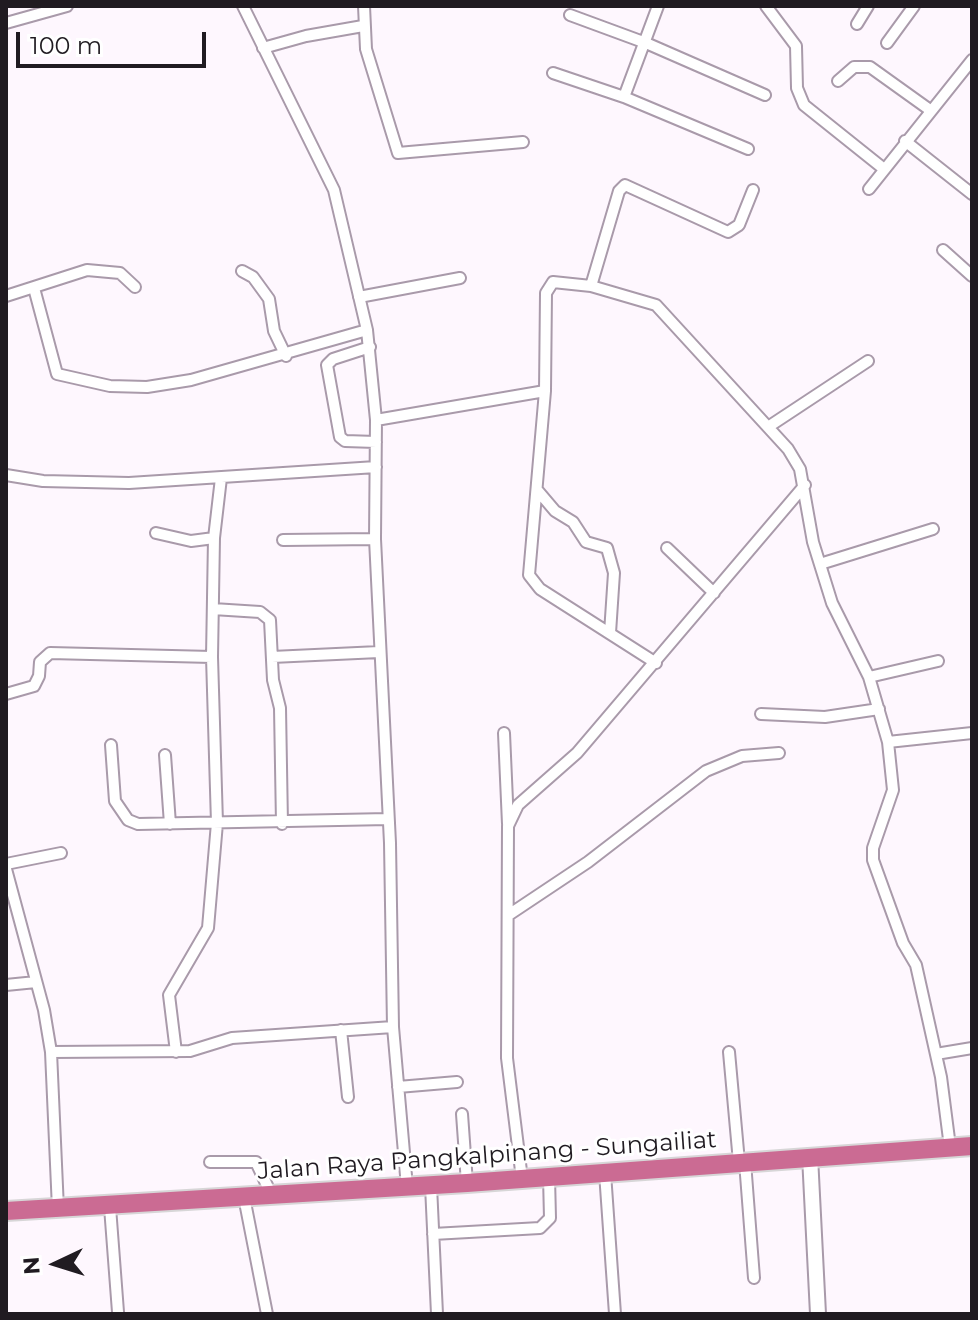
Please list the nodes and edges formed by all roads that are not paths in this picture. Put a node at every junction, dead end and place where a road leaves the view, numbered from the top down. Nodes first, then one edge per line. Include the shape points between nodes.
1 (67, 6) edge
2 (243, 6) edge
3 (364, 6) edge
4 (658, 6) edge
5 (868, 6) edge
6 (914, 6) edge
7 (769, 7) edge
8 (570, 15) dead end
9 (6, 23) edge
10 (857, 24) dead end
11 (363, 26) junction
12 (646, 43) junction
13 (887, 43) dead end
14 (263, 48) junction
15 (972, 60) edge
16 (553, 73) dead end
17 (961, 73) junction
18 (838, 81) dead end
19 (972, 82) edge
20 (765, 95) dead end
21 (624, 97) junction
22 (930, 110) junction
23 (905, 141) junction
24 (523, 142) dead end
25 (748, 149) dead end
26 (884, 169) junction
27 (869, 189) dead end
28 (753, 190) dead end
29 (972, 194) edge
30 (943, 250) dead end
31 (242, 271) dead end
32 (972, 276) edge
33 (460, 278) dead end
34 (591, 286) junction
35 (135, 287) dead end
36 (34, 288) junction
37 (6, 296) edge
38 (359, 297) junction
39 (367, 330) junction
40 (370, 347) junction
41 (286, 356) junction
42 (868, 361) dead end
43 (545, 391) junction
44 (376, 420) junction
45 (768, 427) junction
46 (376, 442) junction
47 (376, 467) junction
48 (6, 475) edge
49 (221, 478) junction
50 (805, 485) junction
51 (538, 491) junction
52 (933, 529) dead end
53 (156, 533) dead end
54 (214, 538) junction
55 (375, 539) junction
56 (283, 540) dead end
57 (667, 548) dead end
58 (820, 564) junction
59 (714, 593) junction
60 (213, 609) junction
61 (610, 633) junction
62 (379, 652) junction
63 (212, 657) junction
64 (272, 657) junction
65 (938, 661) dead end
66 (656, 663) junction
67 (869, 677) junction
68 (6, 694) edge
69 (879, 709) junction
70 (761, 714) dead end
71 (504, 733) dead end
72 (972, 733) edge
73 (888, 742) junction
74 (111, 745) dead end
75 (779, 753) dead end
76 (165, 755) dead end
77 (388, 819) junction
78 (217, 823) junction
79 (170, 824) junction
80 (282, 824) junction
81 (508, 826) junction
82 (61, 853) dead end
83 (6, 867) edge
84 (510, 914) junction
85 (36, 982) junction
86 (6, 985) edge
87 (393, 1027) junction
88 (341, 1030) junction
89 (972, 1048) edge
90 (51, 1052) junction
91 (176, 1052) junction
92 (729, 1052) dead end
93 (936, 1054) junction
94 (457, 1082) dead end
95 (398, 1087) junction
96 (348, 1097) dead end
97 (462, 1114) dead end
98 (972, 1146) edge
99 (950, 1147) junction
100 (810, 1156) junction
101 (210, 1162) dead end
102 (742, 1162) junction
103 (605, 1173) junction
104 (549, 1177) junction
105 (522, 1179) junction
106 (467, 1183) junction
107 (431, 1186) junction
108 (407, 1187) junction
109 (272, 1196) junction
110 (244, 1197) junction
111 (110, 1207) junction
112 (58, 1209) junction
113 (6, 1211) edge
114 (433, 1234) junction
115 (754, 1278) dead end
116 (118, 1312) dead end
117 (267, 1314) edge
118 (437, 1314) edge
119 (615, 1314) edge
120 (818, 1314) edge

1 - 9 street
2 - 14 street
3 - 11 street
4 - 12 street
5 - 10 street
6 - 13 street
7 - 26 street via 796,46 797,88 804,105
8 - 12 street
11 - 14 street
11 - 24 street via 398,153
12 - 20 street
12 - 21 street
14 - 38 street via 334,190
15 - 17 street
16 - 21 street
17 - 19 street
17 - 22 street
18 - 22 street via 854,67 870,67
21 - 25 street
22 - 23 street
23 - 26 street
23 - 29 street
26 - 27 street
28 - 34 street via 739,225 728,232 629,185 621,187
30 - 32 street
31 - 41 street via 269,299 274,331
33 - 38 street
34 - 43 street via 553,282 547,287
34 - 45 street via 656,305
35 - 36 street via 108,269 87,270
36 - 37 street
36 - 41 street via 55,370 62,378 147,387
38 - 39 street
39 - 40 street
39 - 41 street
40 - 44 street
40 - 46 street via 327,365 340,437
42 - 45 street
43 - 44 street
43 - 51 street
44 - 46 street
45 - 50 street via 794,459
46 - 47 street
47 - 49 street
47 - 55 street
48 - 49 street via 119,484
49 - 54 street
50 - 58 street
50 - 59 street
51 - 61 street via 573,522 586,542 607,548 614,573
51 - 61 street via 531,580
52 - 58 street
53 - 54 street via 191,541
54 - 60 street
55 - 56 street
55 - 62 street
57 - 59 street
58 - 67 street via 836,613
59 - 66 street
60 - 63 street
60 - 64 street via 268,616
61 - 66 street
62 - 64 street
62 - 77 street
63 - 68 street via 50,653 40,662 34,686
63 - 78 street
64 - 80 street via 280,708
65 - 67 street
66 - 81 street via 577,753 518,805
67 - 69 street
69 - 70 street via 825,717
69 - 73 street
71 - 81 street
72 - 73 street
73 - 93 street via 893,790 873,860 914,960
74 - 79 street via 120,811 138,824
75 - 84 street via 742,756 706,771
76 - 79 street
77 - 80 street
77 - 87 street
78 - 79 street
78 - 80 street
78 - 91 street via 208,928 169,995
81 - 84 street
82 - 83 street
83 - 85 street
84 - 105 street via 507,1058
85 - 86 street
85 - 90 street
87 - 88 street
87 - 95 street
88 - 91 street via 232,1038
88 - 96 street
89 - 93 street
90 - 91 street
90 - 112 street
92 - 102 street
93 - 99 street
94 - 95 street
95 - 108 street
97 - 106 street
98 - 99 highway, Jalan Raya Pangkalpinang - Sungailiat
99 - 100 highway, Jalan Raya Pangkalpinang - Sungailiat
100 - 102 highway, Jalan Raya Pangkalpinang - Sungailiat
100 - 120 street
101 - 109 street via 256,1162
102 - 103 highway, Jalan Raya Pangkalpinang - Sungailiat
102 - 115 street
103 - 104 highway, Jalan Raya Pangkalpinang - Sungailiat
103 - 119 street
104 - 105 highway, Jalan Raya Pangkalpinang - Sungailiat
104 - 114 street via 551,1211 540,1228
105 - 106 highway, Jalan Raya Pangkalpinang - Sungailiat
106 - 107 highway, Jalan Raya Pangkalpinang - Sungailiat
107 - 108 highway, Jalan Raya Pangkalpinang - Sungailiat
107 - 114 street
108 - 109 highway, Jalan Raya Pangkalpinang - Sungailiat
109 - 110 highway, Jalan Raya Pangkalpinang - Sungailiat
110 - 111 highway, Jalan Raya Pangkalpinang - Sungailiat
110 - 117 street
111 - 112 highway, Jalan Raya Pangkalpinang - Sungailiat
111 - 116 street
112 - 113 highway, Jalan Raya Pangkalpinang - Sungailiat
114 - 118 street

